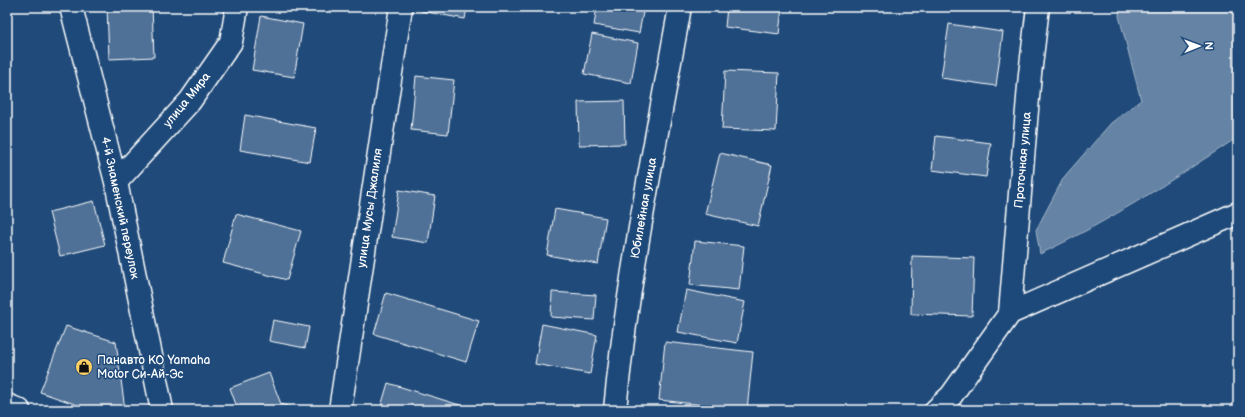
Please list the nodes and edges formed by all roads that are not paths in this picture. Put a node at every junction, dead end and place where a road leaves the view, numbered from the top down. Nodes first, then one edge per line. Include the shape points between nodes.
1 (71, 7) edge
2 (238, 7) edge
3 (401, 7) edge
4 (680, 7) edge
5 (1038, 7) edge
6 (116, 182) junction
7 (1238, 213) edge
8 (1010, 313) junction
9 (7, 406) edge
10 (20, 410) edge
11 (162, 410) edge
12 (340, 410) edge
13 (615, 410) edge
14 (936, 410) edge

1 - 6 street, 4-й Знаменский переулок
2 - 6 street, улица Мира via 231,42 213,68 190,100
3 - 12 street, улица Мусы Джалиля
4 - 13 street, Юбилейная улица via 637,245
5 - 8 street, Проточная улица
6 - 11 street, 4-й Знаменский переулок
7 - 8 street
8 - 14 street via 952,396
9 - 10 street

